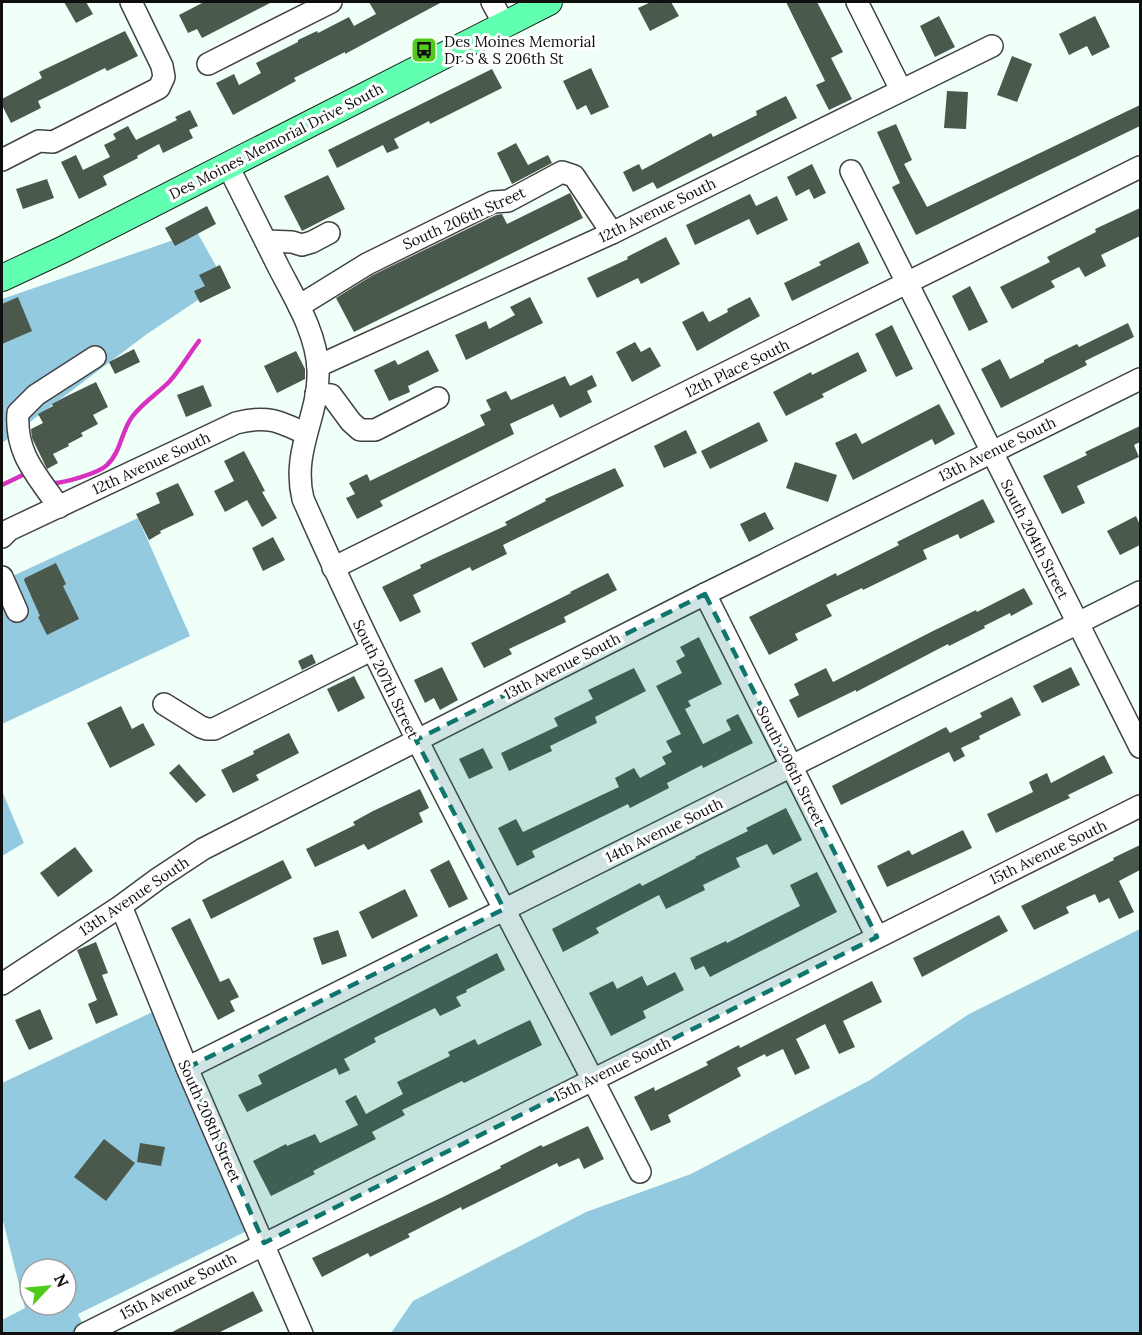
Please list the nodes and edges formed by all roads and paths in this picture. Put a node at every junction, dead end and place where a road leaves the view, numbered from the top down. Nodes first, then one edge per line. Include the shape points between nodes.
1 (130, 2) edge
2 (331, 2) edge
3 (492, 2) edge
4 (549, 2) edge
5 (857, 2) edge
6 (504, 24) junction
7 (992, 46) dead end
8 (208, 64) dead end
9 (901, 90) junction
10 (2, 160) edge
11 (228, 166) junction
12 (1140, 167) edge
13 (851, 171) dead end
14 (329, 233) dead end
15 (612, 233) junction
16 (266, 242) junction
17 (2, 278) edge
18 (909, 283) junction
19 (299, 306) junction
20 (95, 357) dead end
21 (318, 366) junction
22 (1140, 379) edge
23 (316, 394) junction
24 (438, 398) dead end
25 (306, 434) junction
26 (991, 452) junction
27 (58, 507) junction
28 (2, 537) edge
29 (333, 568) junction
30 (2, 578) edge
31 (1140, 592) edge
32 (705, 594) junction
33 (17, 611) dead end
34 (1078, 623) junction
35 (371, 650) junction
36 (165, 704) dead end
37 (416, 740) junction
38 (1140, 747) edge
39 (792, 767) junction
40 (1140, 806) edge
41 (121, 906) junction
42 (504, 909) junction
43 (877, 937) junction
44 (2, 984) edge
45 (187, 1068) junction
46 (593, 1078) junction
47 (640, 1172) dead end
48 (264, 1243) junction
49 (85, 1334) edge
50 (302, 1334) edge

1 - 10 street via 162,66 164,77 159,88 53,142 39,141
2 - 8 street
3 - 6 street
4 - 6 main road, Des Moines Memorial Drive South
5 - 9 street
6 - 11 main road, Des Moines Memorial Drive South
7 - 9 street, 12th Avenue South
9 - 15 street, 12th Avenue South
11 - 16 street, South 207th Street
11 - 17 main road, Des Moines Memorial Drive South
12 - 18 street, 12th Place South
13 - 18 street, South 204th Street
14 - 16 street via 302,245
15 - 19 street, South 206th Street via 574,176 562,172 508,201 493,202 367,264
15 - 21 street, 12th Avenue South
16 - 19 street, South 207th Street
18 - 26 street, South 204th Street
18 - 29 street, 12th Place South
19 - 21 street, South 207th Street
20 - 27 street via 36,395 18,413 17,431 23,454
21 - 23 street, South 207th Street
22 - 26 street, 13th Avenue South
23 - 24 street via 331,394 360,430 375,430
23 - 25 street, South 207th Street
25 - 27 street, 12th Avenue South via 270,419 249,419
25 - 29 street, South 207th Street via 299,484
26 - 32 street, 13th Avenue South
26 - 34 street, South 204th Street
27 - 28 street, 12th Avenue South
29 - 35 street, South 207th Street
30 - 33 street
31 - 34 street, 14th Avenue South
32 - 37 street, 13th Avenue South
32 - 39 street, South 206th Street
34 - 38 street, South 204th Street
34 - 39 street, 14th Avenue South
35 - 36 street via 214,729 201,727
35 - 37 street, South 207th Street
37 - 41 street, 13th Avenue South via 203,849
37 - 42 street, South 207th Street
39 - 42 street, 14th Avenue South
39 - 43 street, South 206th Street
40 - 43 street, 15th Avenue South
41 - 44 street, 13th Avenue South
41 - 45 street, South 208th Street
42 - 45 street, 14th Avenue South
42 - 46 street, South 207th Street
43 - 46 street, 15th Avenue South
45 - 48 street, South 208th Street
46 - 47 street, South 207th Street
46 - 48 street, 15th Avenue South
48 - 49 street, 15th Avenue South
48 - 50 street, South 208th Street

